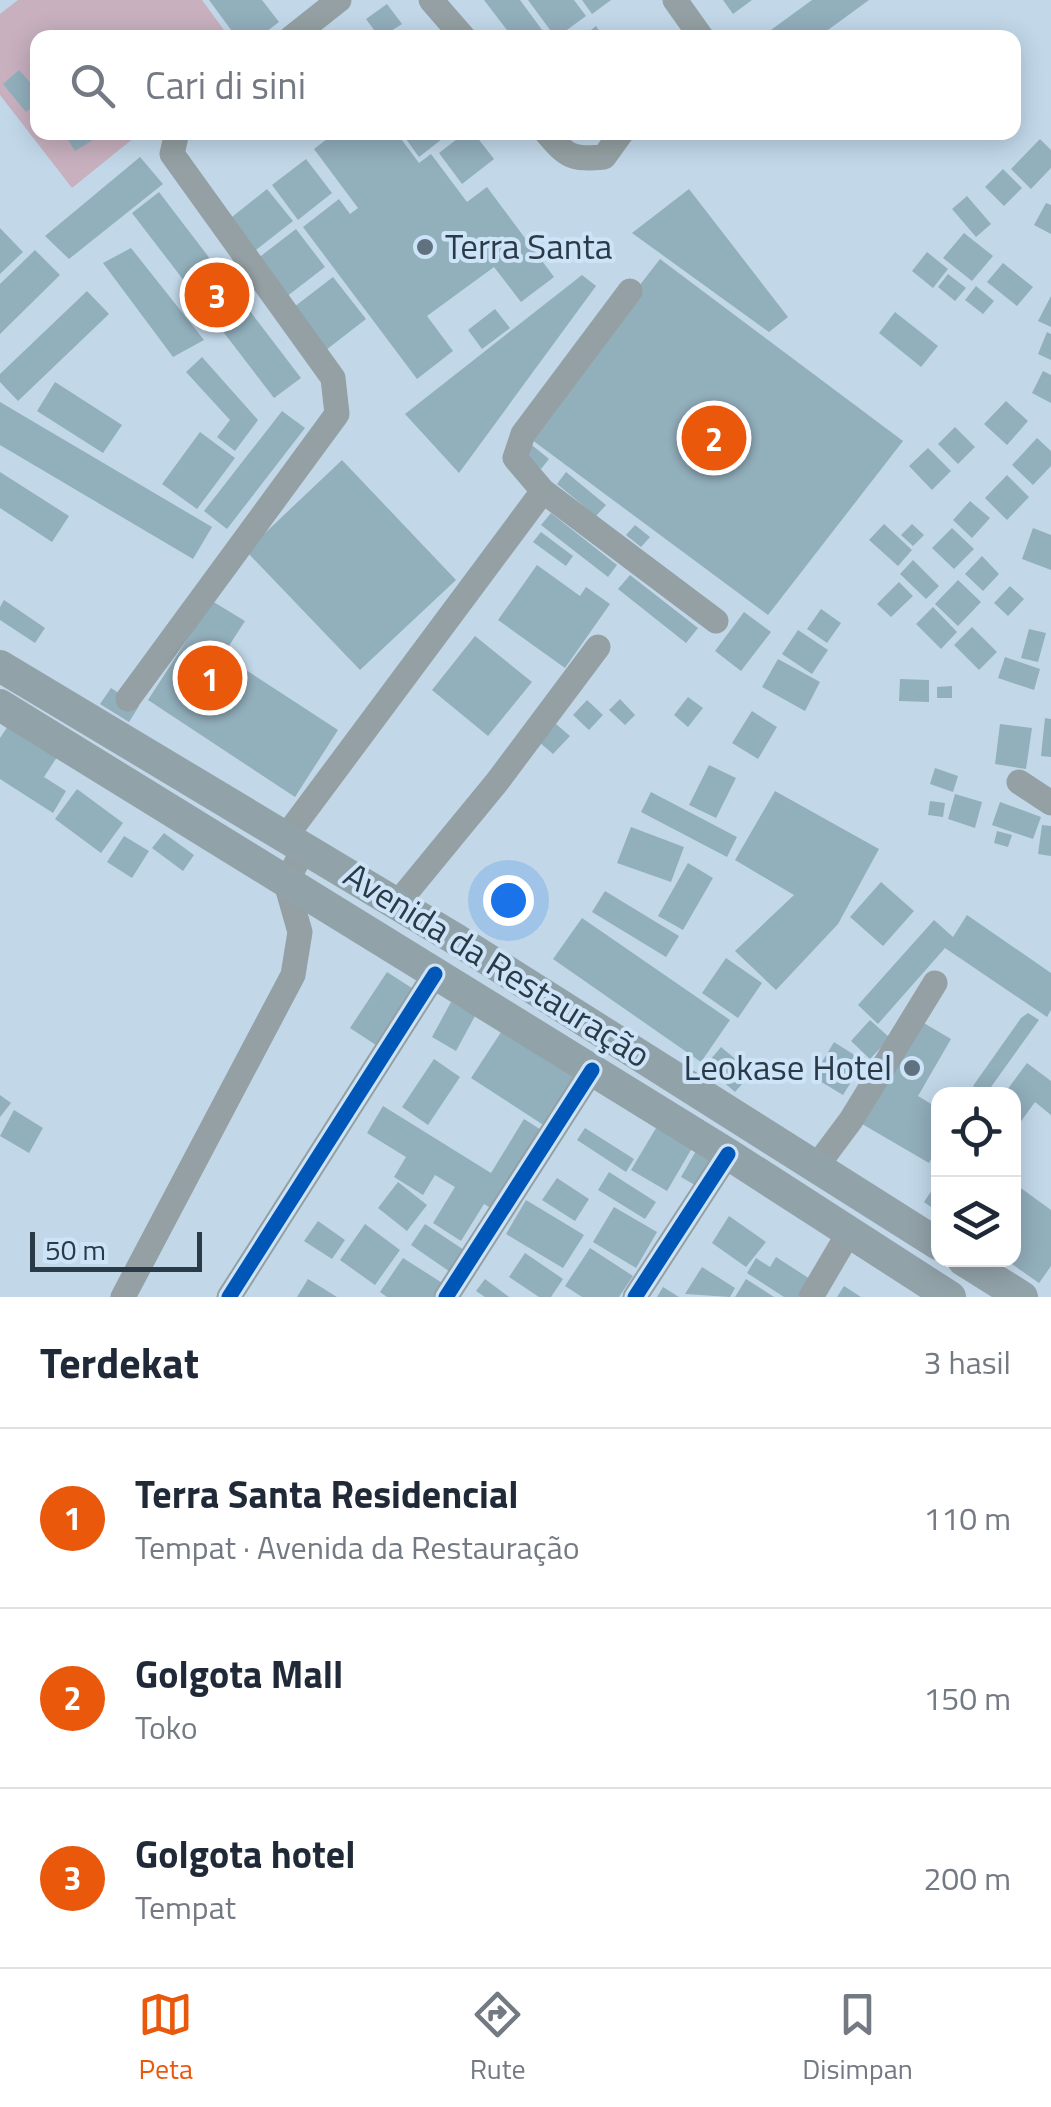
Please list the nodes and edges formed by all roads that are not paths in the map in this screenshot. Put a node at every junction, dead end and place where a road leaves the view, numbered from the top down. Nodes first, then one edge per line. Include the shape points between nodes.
1 (339, 0) edge
2 (432, 0) edge
3 (675, 0) edge
4 (300, 30) edge
5 (457, 30) edge
6 (696, 30) edge
7 (175, 140) edge
8 (552, 140) edge
9 (616, 140) edge
10 (630, 291) dead end
11 (543, 491) junction
12 (716, 621) dead end
13 (598, 647) dead end
14 (0, 666) edge
15 (0, 704) edge
16 (117, 715) junction
17 (1019, 782) dead end
18 (1051, 803) edge
19 (293, 844) junction
20 (286, 883) junction
21 (396, 905) junction
22 (435, 974) junction
23 (935, 983) dead end
24 (592, 1070) junction
25 (728, 1154) junction
26 (816, 1167) junction
27 (848, 1234) junction
28 (931, 1240) edge
29 (973, 1267) edge
30 (123, 1297) edge
31 (229, 1297) edge
32 (446, 1297) edge
33 (634, 1297) edge
34 (811, 1297) edge
35 (950, 1297) edge
36 (1022, 1297) edge

1 - 4 street
2 - 5 street
3 - 6 street
7 - 16 street via 172,154 333,378 337,414
8 - 9 street via 576,159 604,156
10 - 11 street via 523,434 515,458
11 - 12 street
11 - 19 street
13 - 21 street
14 - 16 main road, Avenida da Restauração
15 - 20 main road, Avenida da Restauração
16 - 19 main road, Avenida da Restauração
17 - 18 street
19 - 20 street
19 - 21 main road, Avenida da Restauração
20 - 22 main road, Avenida da Restauração
20 - 30 street via 300,932 293,975
21 - 26 main road, Avenida da Restauração
22 - 24 main road, Avenida da Restauração
22 - 31 street
23 - 26 street
24 - 25 main road, Avenida da Restauração
24 - 32 street
25 - 27 main road, Avenida da Restauração
25 - 33 street
26 - 28 main road, Avenida da Restauração
27 - 34 street
27 - 35 main road, Avenida da Restauração
29 - 36 main road

